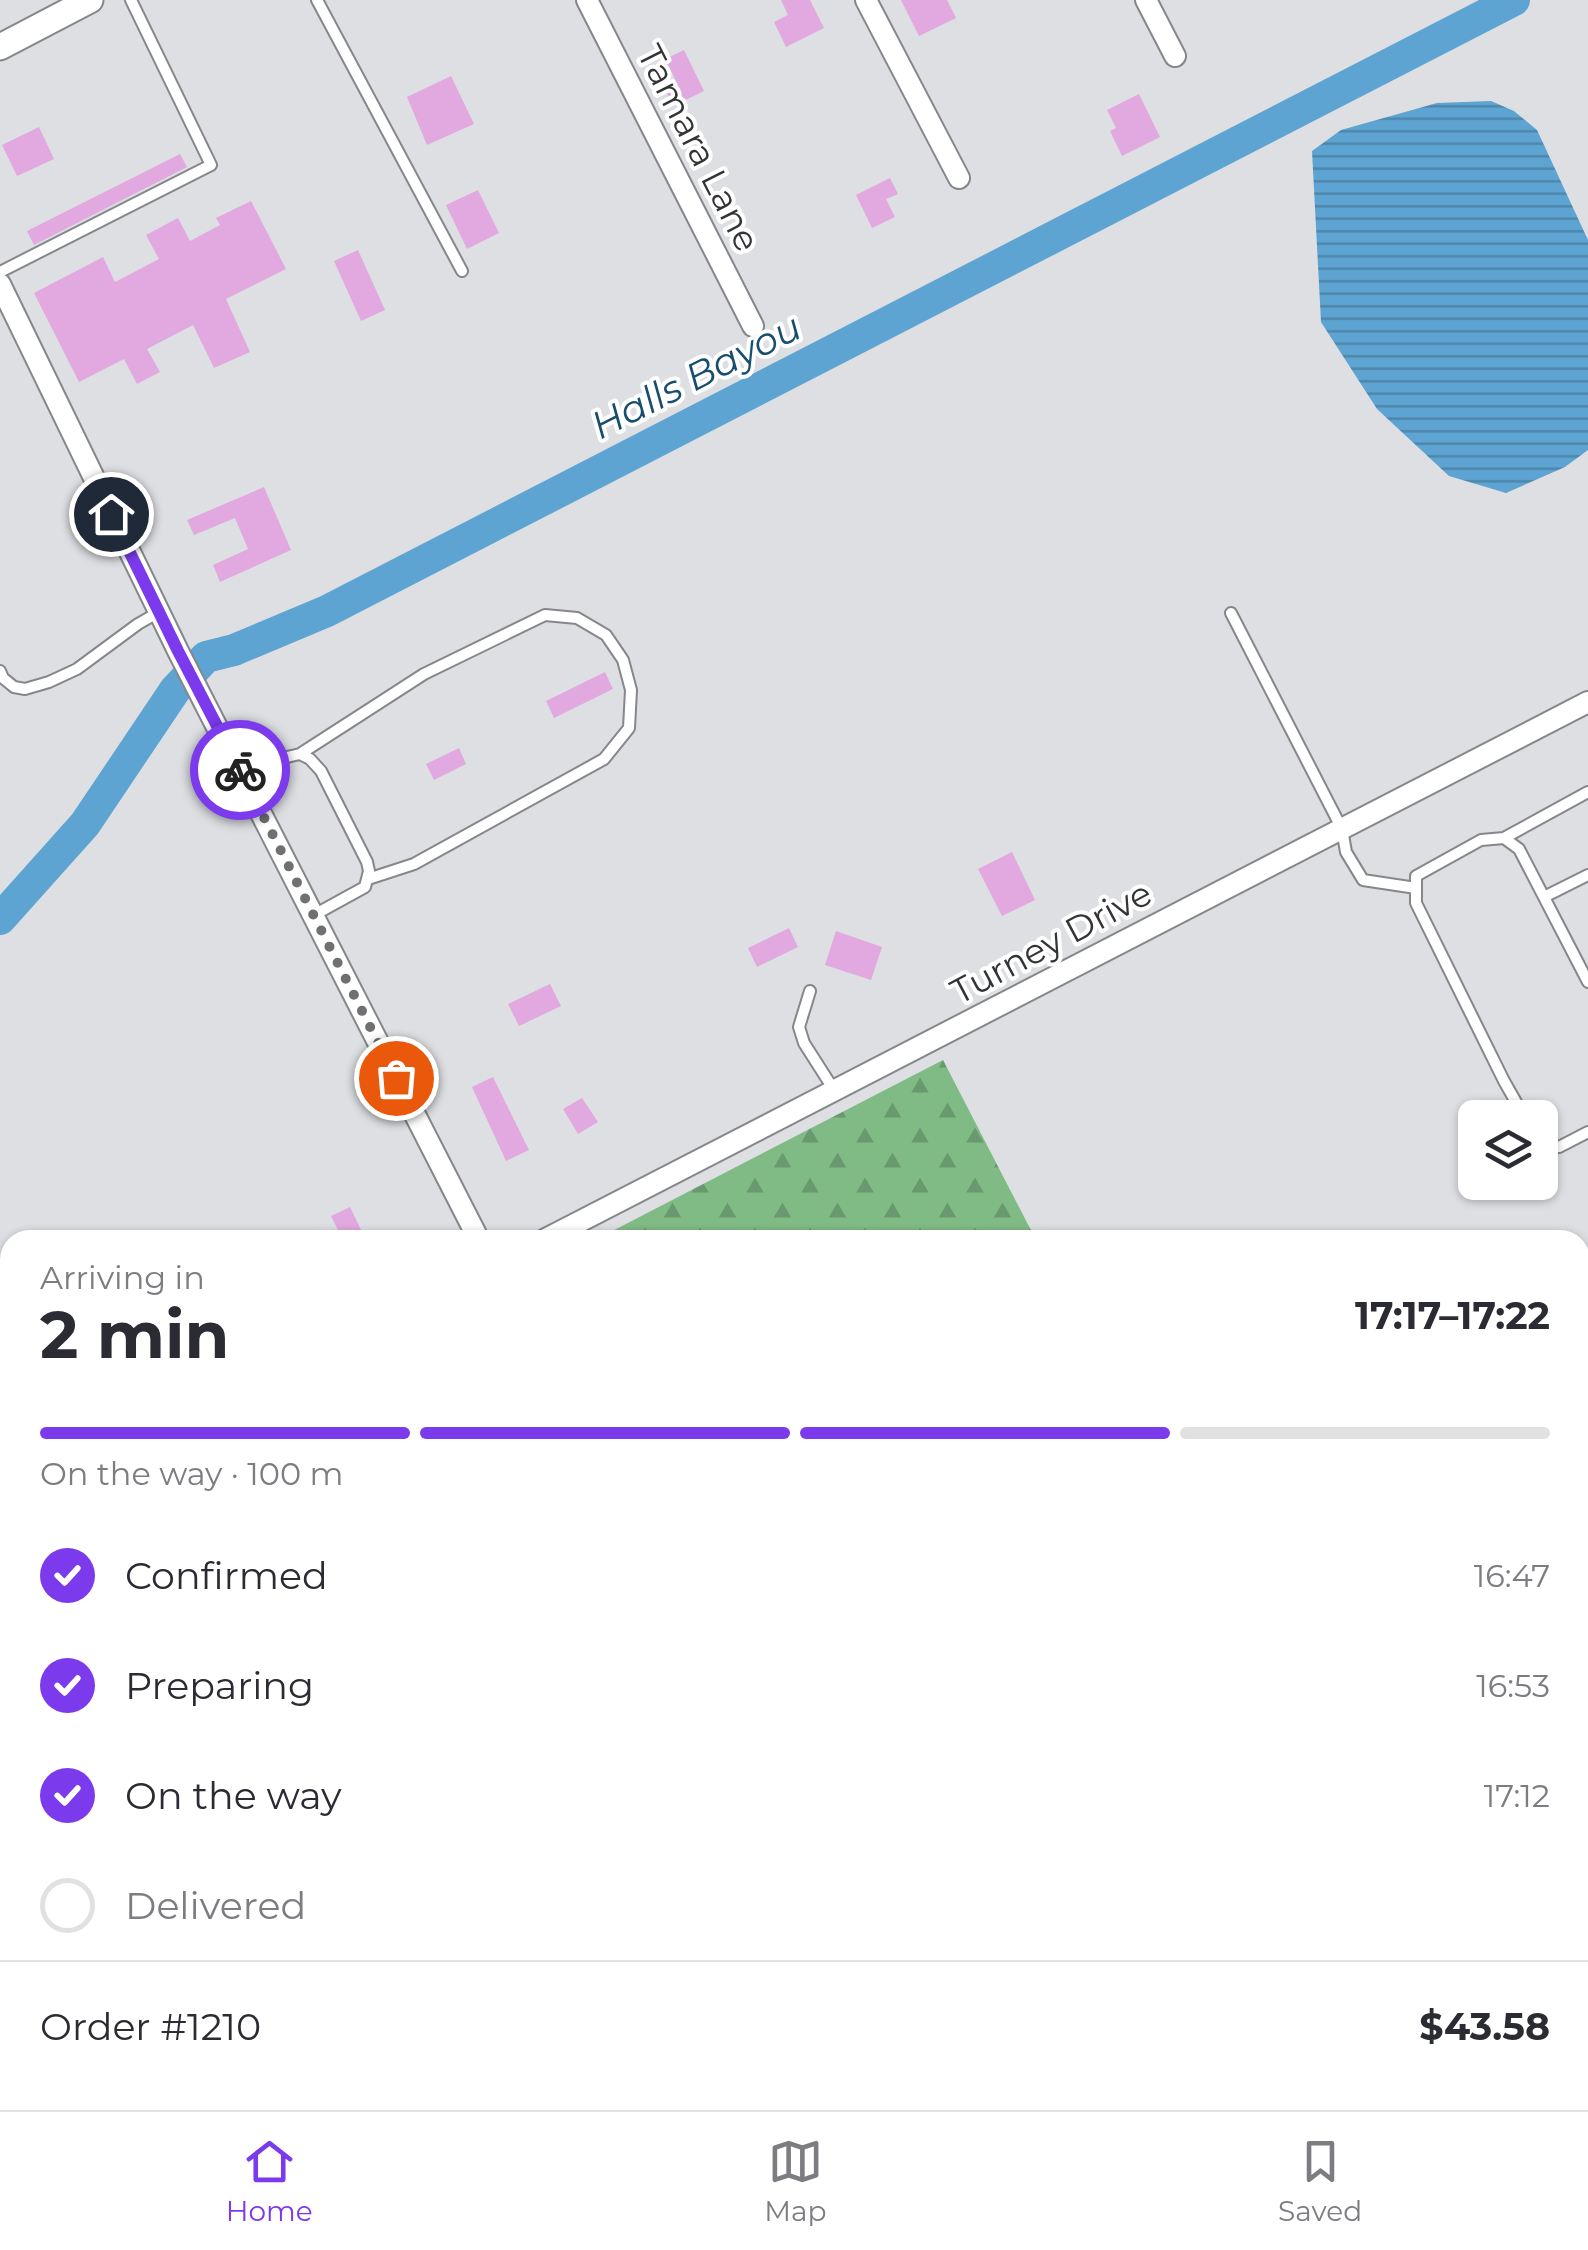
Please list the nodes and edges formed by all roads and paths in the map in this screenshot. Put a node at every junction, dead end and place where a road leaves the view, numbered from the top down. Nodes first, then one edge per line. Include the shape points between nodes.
1 (90, 0) edge
2 (131, 0) edge
3 (317, 0) edge
4 (587, 0) edge
5 (866, 0) edge
6 (1146, 0) edge
7 (56, 8) edge
8 (0, 46) edge
9 (1175, 56) dead end
10 (959, 178) dead end
11 (462, 271) dead end
12 (0, 272) edge
13 (0, 284) edge
14 (753, 326) dead end
15 (159, 612) junction
16 (1231, 614) dead end
17 (0, 672) edge
18 (1588, 702) edge
19 (300, 754) junction
20 (246, 780) junction
21 (1588, 792) edge
22 (1342, 829) junction
23 (1504, 838) junction
24 (1588, 876) edge
25 (368, 879) junction
26 (1416, 888) junction
27 (1544, 897) junction
28 (314, 916) junction
29 (1588, 982) edge
30 (810, 991) dead end
31 (834, 1091) junction
32 (1514, 1100) edge
33 (1588, 1132) edge
34 (1558, 1147) edge
35 (474, 1230) edge
36 (563, 1230) edge

1 - 7 street
2 - 12 lane via 211,165
3 - 11 lane
4 - 14 street, Tamara Lane
5 - 10 street
6 - 9 street
7 - 8 street
13 - 15 street
15 - 17 lane via 49,682 14,687
15 - 20 street
16 - 22 lane
18 - 22 street, Turney Drive
19 - 20 lane
19 - 25 lane via 321,771 367,862
19 - 25 lane via 424,674 545,615 577,618 606,635 623,660 632,690 630,728 604,759 414,864
20 - 28 street
21 - 23 lane
22 - 26 lane via 1346,852 1363,880
22 - 31 street, Turney Drive
23 - 26 lane via 1481,840 1416,876
23 - 27 lane via 1518,849
24 - 27 lane
25 - 28 lane
26 - 32 lane via 1416,903
27 - 29 lane
28 - 35 street
30 - 31 lane via 799,1028
31 - 36 street, Turney Drive
33 - 34 lane

